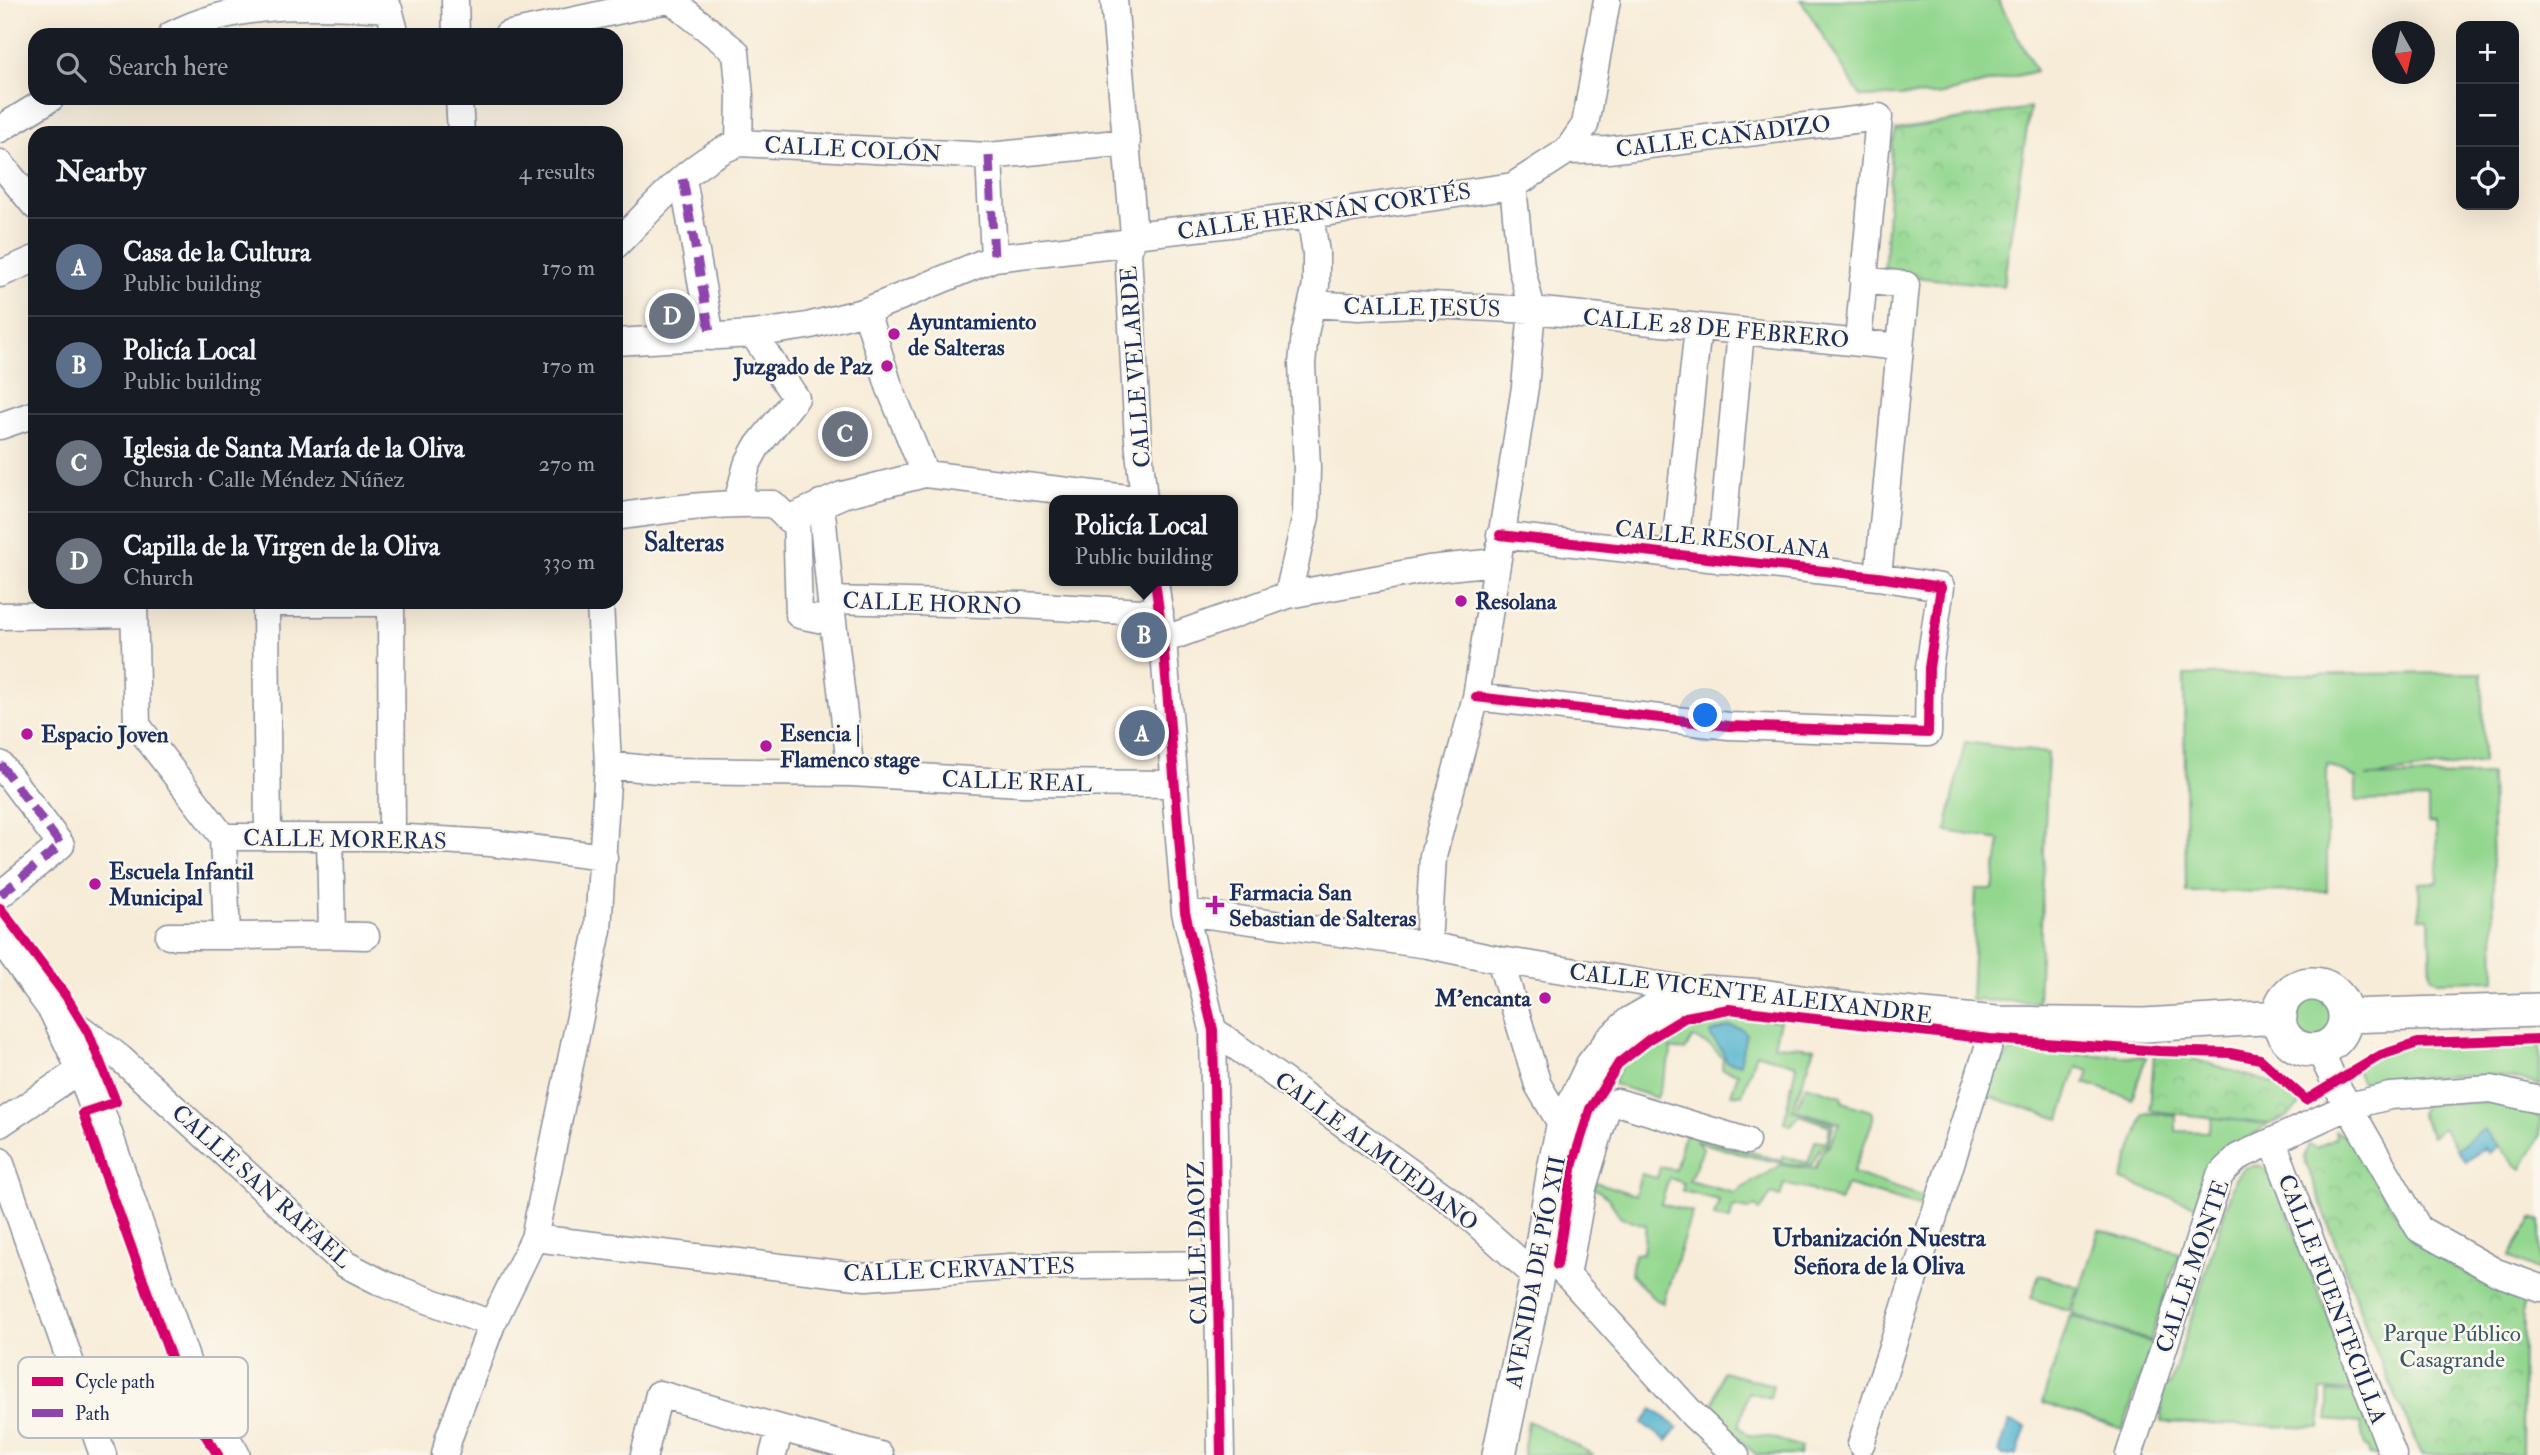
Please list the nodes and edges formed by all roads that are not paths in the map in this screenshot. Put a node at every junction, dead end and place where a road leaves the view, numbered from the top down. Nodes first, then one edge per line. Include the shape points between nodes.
1 (455, 0) edge
2 (669, 0) edge
3 (1114, 0) edge
4 (1607, 0) edge
5 (185, 28) edge
6 (394, 28) edge
7 (456, 28) edge
8 (539, 28) edge
9 (39, 105) edge
10 (459, 105) edge
11 (461, 126) edge
12 (0, 129) edge
13 (1127, 142) junction
14 (739, 144) junction
15 (1567, 151) junction
16 (989, 156) junction
17 (0, 163) edge
18 (682, 179) junction
19 (1513, 186) junction
20 (28, 197) edge
21 (1310, 215) junction
22 (623, 238) edge
23 (1133, 239) junction
24 (994, 258) junction
25 (28, 262) edge
26 (0, 274) edge
27 (1863, 281) junction
28 (1313, 304) junction
29 (1532, 310) junction
30 (866, 311) junction
31 (1698, 327) junction
32 (1741, 331) junction
33 (753, 334) junction
34 (710, 337) junction
35 (1858, 341) junction
36 (623, 342) edge
37 (1900, 347) junction
38 (28, 416) edge
39 (0, 426) edge
40 (925, 474) junction
41 (1102, 495) edge
42 (1144, 495) edge
43 (737, 502) junction
44 (821, 503) junction
45 (796, 515) junction
46 (623, 516) edge
47 (1500, 535) junction
48 (1674, 556) junction
49 (1720, 560) junction
50 (1496, 562) junction
51 (1878, 577) junction
52 (1156, 586) edge
53 (1288, 594) junction
54 (117, 609) edge
55 (134, 609) edge
56 (267, 609) edge
57 (391, 609) edge
58 (600, 609) edge
59 (832, 611) junction
60 (1160, 613) junction
61 (0, 616) edge
62 (1163, 640) junction
63 (1476, 697) junction
64 (0, 764) edge
65 (608, 765) junction
66 (851, 773) junction
67 (1175, 784) junction
68 (223, 837) junction
69 (268, 837) junction
70 (330, 837) junction
71 (392, 837) junction
72 (604, 857) junction
73 (0, 895) edge
74 (1185, 912) junction
75 (0, 933) edge
76 (332, 935) junction
77 (169, 936) dead end
78 (227, 936) junction
79 (366, 936) dead end
80 (1428, 945) junction
81 (1500, 960) junction
82 (1705, 992) junction
83 (55, 1009) junction
84 (2540, 1010) edge
85 (2280, 1017) junction
86 (2345, 1017) junction
87 (1996, 1023) junction
88 (1213, 1030) junction
89 (2319, 1049) junction
90 (83, 1068) junction
91 (2540, 1100) edge
92 (2349, 1106) junction
93 (0, 1124) edge
94 (1563, 1127) junction
95 (1746, 1141) dead end
96 (2273, 1142) junction
97 (0, 1161) edge
98 (534, 1238) junction
99 (1219, 1264) junction
100 (1548, 1266) junction
101 (2540, 1288) edge
102 (492, 1324) junction
103 (69, 1357) edge
104 (182, 1357) edge
105 (780, 1428) junction
106 (97, 1438) edge
107 (223, 1438) edge
108 (1861, 1444) dead end
109 (103, 1455) edge
110 (233, 1455) edge
111 (445, 1455) edge
112 (644, 1455) edge
113 (773, 1455) edge
114 (880, 1455) edge
115 (1221, 1455) edge
116 (1499, 1455) edge
117 (1736, 1455) edge
118 (2129, 1455) edge
119 (2393, 1455) edge

1 - 7 street
2 - 8 street
2 - 14 street via 736,52
3 - 13 street, CALLE VELARDE
4 - 15 street via 1585,125
5 - 6 street via 266,7 330,5 389,9
9 - 12 street
10 - 11 street
13 - 16 street, CALLE COLÓN
13 - 23 street, CALLE VELARDE
14 - 16 street, CALLE COLÓN
14 - 18 street, CALLE COLÓN via 723,149
15 - 19 street
15 - 27 street, CALLE CAÑADIZO via 1879,117
16 - 24 street
17 - 20 street
18 - 22 street, CALLE COLÓN
18 - 34 street
19 - 21 street, CALLE HERNÁN CORTÉS
19 - 29 street via 1521,267
21 - 23 street, CALLE HERNÁN CORTÉS
21 - 28 street via 1316,253
23 - 24 street, CALLE HERNÁN CORTÉS
23 - 42 street, CALLE VELARDE via 1128,251
24 - 30 street, CALLE HERNÁN CORTÉS
25 - 26 street
27 - 35 street
27 - 37 street via 1906,285
28 - 29 street, CALLE JESÚS
28 - 53 street via 1302,364 1306,516
29 - 31 street, CALLE 28 DE FEBRERO
29 - 47 street via 1525,387
30 - 33 street, CALLE HERNÁN CORTÉS
30 - 40 street via 885,376
31 - 32 street, CALLE 28 DE FEBRERO
31 - 48 street
32 - 35 street, CALLE 28 DE FEBRERO
32 - 49 street
33 - 34 street, CALLE HERNÁN CORTÉS
33 - 43 street via 796,398 756,448
34 - 36 street, CALLE HERNÁN CORTÉS
35 - 37 street, CALLE 28 DE FEBRERO
37 - 51 street
38 - 39 street
40 - 41 street
40 - 44 street
43 - 45 street via 773,504 788,519
43 - 46 street
44 - 45 street
44 - 59 street
45 - 59 street, CALLE HORNO via 799,615
47 - 48 street, CALLE RESOLANA
47 - 50 street
48 - 49 street, CALLE RESOLANA
49 - 51 street, CALLE RESOLANA
50 - 53 street
50 - 63 street
51 - 63 street, CALLE RESOLANA via 1941,587 1929,668 1928,733 1729,726
52 - 60 street
53 - 62 street
54 - 61 street
55 - 68 street, CALLE MORERAS via 136,725
56 - 69 street
57 - 71 street
58 - 65 street
59 - 60 street, CALLE HORNO via 1022,605
59 - 66 street
60 - 62 street, CALLE DAOIZ
62 - 67 street, CALLE DAOIZ
63 - 80 street via 1433,856
64 - 73 street via 61,845
65 - 66 street, CALLE REAL via 668,771
65 - 72 street
66 - 67 street, CALLE REAL via 1021,783
67 - 74 street, CALLE DAOIZ
68 - 69 street, CALLE MORERAS
68 - 78 street
69 - 70 street, CALLE MORERAS
70 - 71 street, CALLE MORERAS
70 - 76 street
71 - 72 street, CALLE MORERAS
72 - 98 street via 598,930
74 - 80 street, CALLE VICENTE ALEIXANDRE
74 - 88 street, CALLE DAOIZ
75 - 83 main road
76 - 78 street
76 - 79 street
77 - 78 street
80 - 81 street, CALLE VICENTE ALEIXANDRE
81 - 82 street, CALLE VICENTE ALEIXANDRE
81 - 94 street via 1538,1085
82 - 87 main road, CALLE VICENTE ALEIXANDRE
82 - 94 main road, AVENIDA DE PÍO XII via 1654,1010 1611,1042 1592,1066
83 - 90 main road
83 - 102 street, CALLE SAN RAFAEL via 120,1058 345,1264 384,1284
84 - 86 main road
85 - 86 main road via 2289,993 2319,984 2338,996
85 - 87 main road, CALLE VICENTE ALEIXANDRE via 2144,1026
85 - 89 main road via 2290,1041
86 - 89 main road via 2338,1037
87 - 108 street
88 - 99 street, CALLE DAOIZ
88 - 100 street, CALLE ALMUEDANO
89 - 92 street
90 - 93 street
90 - 104 main road
91 - 92 street, CALLE MONTE via 2491,1089 2390,1096
92 - 96 street, CALLE MONTE
92 - 101 street via 2419,1229 2496,1272
94 - 100 main road, AVENIDA DE PÍO XII via 1554,1169
95 - 100 street via 1617,1102 1610,1105 1583,1188
96 - 118 street, CALLE MONTE via 2238,1157 2220,1175
96 - 119 street, CALLE FUENTECILLA
97 - 103 street
98 - 99 street, CALLE CERVANTES via 866,1277 1010,1267
98 - 102 street
99 - 115 street, CALLE DAOIZ
100 - 116 main road, AVENIDA DE PÍO XII
100 - 117 street, CALLE ALMUEDANO
102 - 111 street
105 - 112 street via 659,1394
105 - 113 street
105 - 114 street
106 - 109 street
107 - 110 main road

